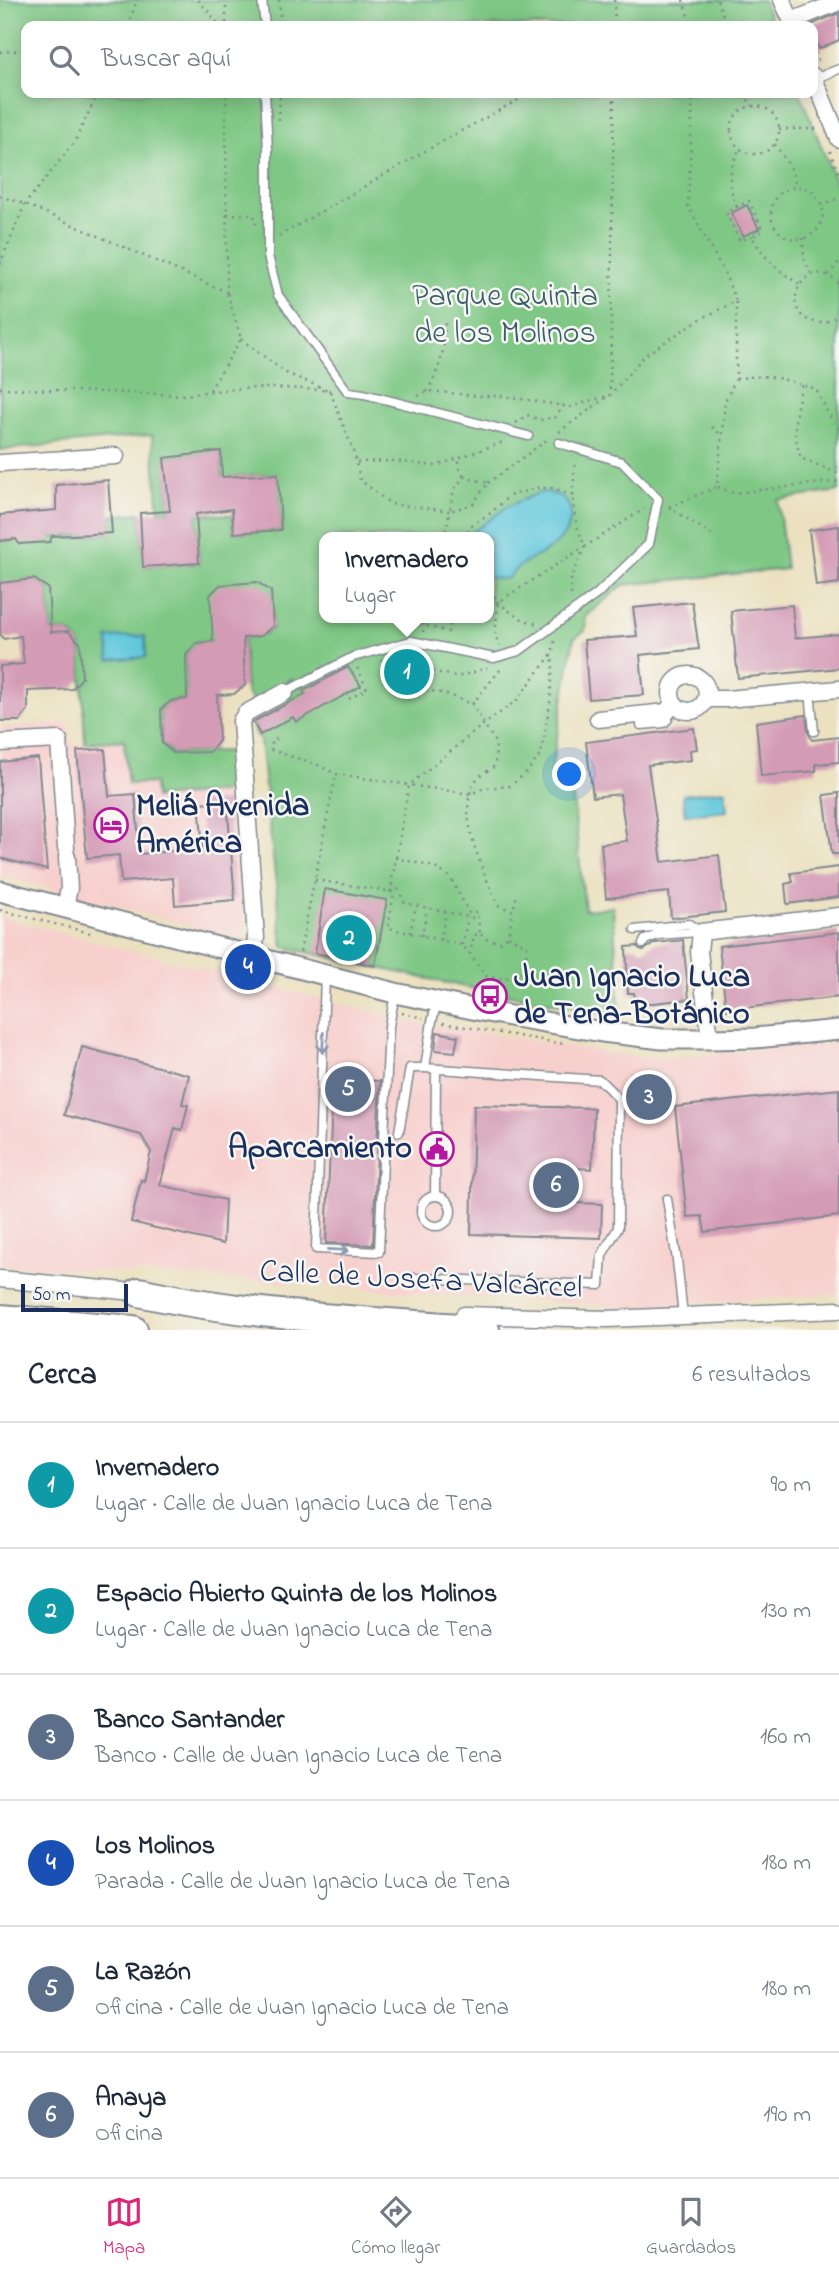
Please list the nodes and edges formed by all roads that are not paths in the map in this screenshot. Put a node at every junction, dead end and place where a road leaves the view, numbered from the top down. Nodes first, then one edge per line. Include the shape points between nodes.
1 (262, 0) edge
2 (782, 0) edge
3 (839, 2) edge
4 (264, 21) edge
5 (791, 21) edge
6 (798, 21) edge
7 (839, 69) edge
8 (818, 76) edge
9 (818, 90) edge
10 (265, 98) edge
11 (839, 138) edge
12 (525, 435) road end
13 (559, 443) dead end
14 (116, 456) dead end
15 (0, 463) edge
16 (839, 689) edge
17 (285, 692) joint
18 (810, 692) junction
19 (707, 699) junction
20 (670, 707) junction
21 (598, 719) dead end
22 (641, 725) dead end
23 (814, 731) dead end
24 (0, 743) edge
25 (0, 891) edge
26 (65, 908) junction
27 (839, 916) edge
28 (635, 930) dead end
29 (701, 932) junction
30 (643, 944) dead end
31 (253, 957) junction
32 (325, 975) junction
33 (395, 993) junction
34 (437, 1002) junction
35 (839, 1030) edge
36 (710, 1039) junction
37 (425, 1068) junction
38 (436, 1069) junction
39 (399, 1132) dead end
40 (435, 1196) dead end
41 (667, 1199) dead end
42 (412, 1278) dead end
43 (0, 1279) edge
44 (139, 1292) junction
45 (839, 1310) edge
46 (683, 1316) junction
47 (0, 1319) edge
48 (134, 1330) edge
49 (485, 1330) edge

1 - 4 lane
2 - 5 street
3 - 6 street
7 - 8 lane
9 - 11 street
10 - 12 lane via 268,256 278,295 348,393
13 - 17 lane via 622,462 658,499 649,544 597,594 520,651 494,658 411,641 353,657
14 - 15 street
16 - 18 street
17 - 31 street via 246,713 241,721 256,938
18 - 19 street
18 - 23 lane
19 - 20 street via 700,708 688,711
19 - 20 street via 704,682 688,675 677,680 671,690
20 - 21 street
20 - 22 lane via 664,723
24 - 26 street via 59,740 69,888
25 - 26 street
26 - 31 street
27 - 29 street
28 - 29 lane via 689,924
29 - 30 lane via 657,935
29 - 36 street via 699,952
31 - 32 street
32 - 33 street
32 -> 33 lane via 317,1249 379,1252 389,1026
33 - 34 street
34 - 36 street via 602,1032
34 - 37 lane
35 - 36 street
37 - 38 lane
37 - 39 lane via 410,1068
38 - 40 lane
38 - 42 lane via 600,1080 619,1099 618,1228 602,1255 600,1285
41 - 46 lane
43 - 44 street, Calle de Josefa Valcárcel
44 - 46 street, Calle de Josefa Valcárcel via 454,1315
44 - 49 highway via 193,1304
45 - 46 street, Calle de Josefa Valcárcel
47 - 48 highway

